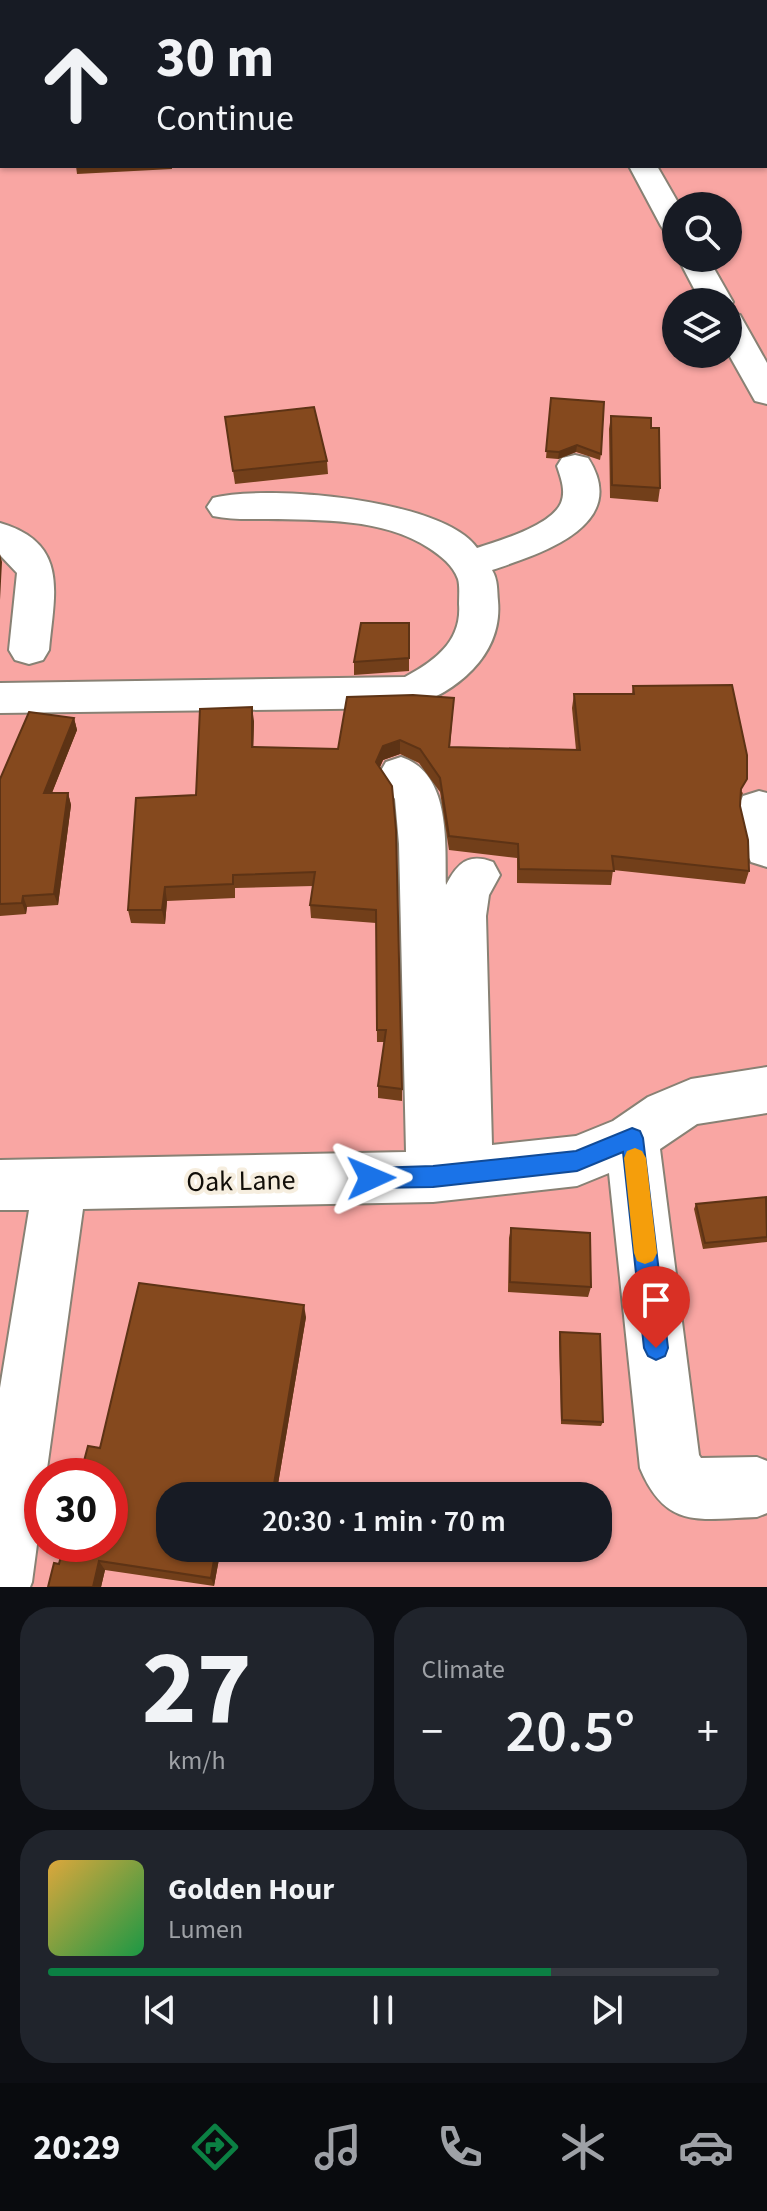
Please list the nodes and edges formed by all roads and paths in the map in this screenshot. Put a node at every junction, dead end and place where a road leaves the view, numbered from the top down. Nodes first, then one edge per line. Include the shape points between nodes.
1 (644, 168) edge
2 (662, 201) edge
3 (742, 348) edge
4 (767, 394) edge
5 (575, 466) dead end
6 (226, 507) dead end
7 (0, 536) edge
8 (473, 563) junction
9 (29, 650) dead end
10 (0, 698) edge
11 (401, 774) dead end
12 (477, 875) dead end
13 (767, 1090) edge
14 (632, 1138) junction
15 (450, 1175) junction
16 (60, 1184) junction
17 (0, 1185) edge
18 (757, 1487) dead end
19 (0, 1582) edge

1 - 2 street
3 - 4 street
5 - 8 street via 583,481 582,494 569,522
6 - 8 street via 332,508 384,518 448,539
7 - 9 street via 30,559 36,573
8 - 10 street via 483,597 479,631 457,662 431,684 407,693
11 - 15 street via 417,796
12 - 15 street via 466,892 463,916
13 - 14 street, Oak Lane via 691,1102
14 - 15 street, Oak Lane via 577,1161
14 - 18 street via 670,1468 688,1489
15 - 16 street, Oak Lane
16 - 17 street, Oak Lane
16 - 19 street

